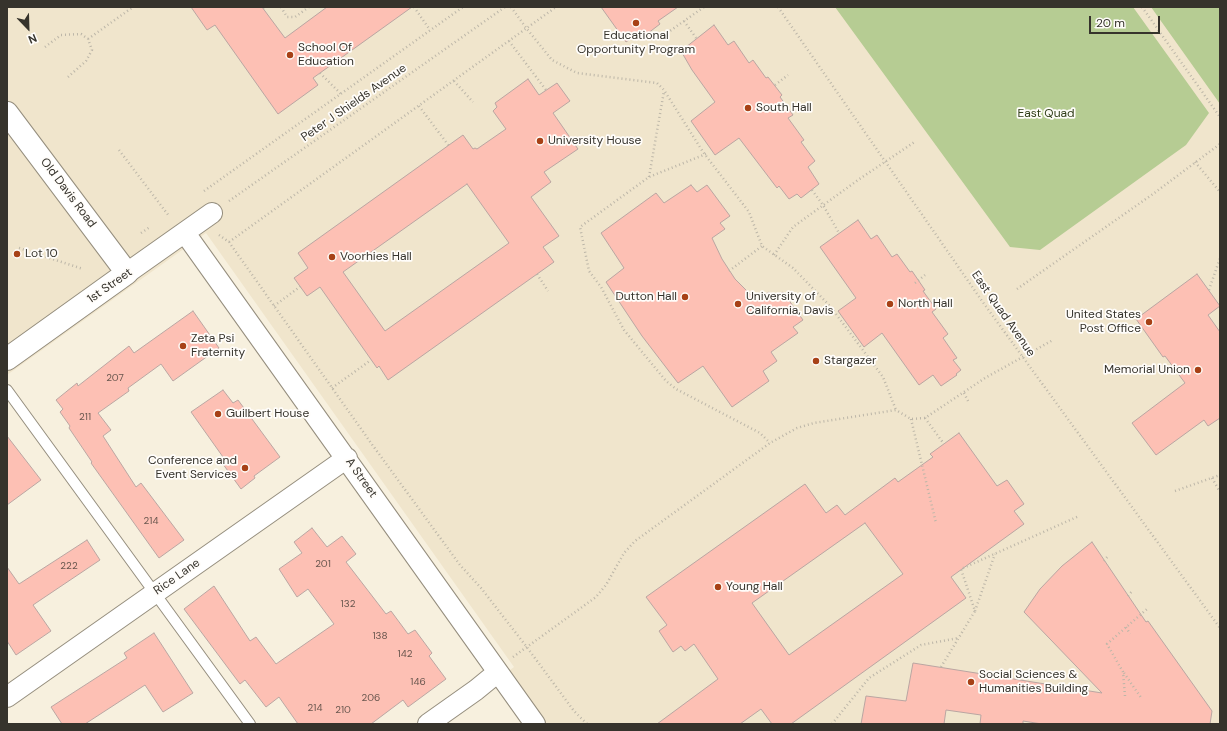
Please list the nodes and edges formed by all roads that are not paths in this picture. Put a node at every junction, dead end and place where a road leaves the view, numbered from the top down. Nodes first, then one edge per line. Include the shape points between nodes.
1 (7, 112) edge
2 (212, 213) road end
3 (185, 233) junction
4 (127, 273) junction
5 (7, 359) edge
6 (7, 390) edge
7 (347, 458) junction
8 (155, 593) junction
9 (498, 672) junction
10 (7, 697) edge
11 (250, 724) edge
12 (428, 724) edge
13 (535, 724) edge

1 - 4 street, Old Davis Road
2 - 3 street, 1st Street
3 - 4 street, 1st Street
3 - 7 street, A Street
4 - 5 street, 1st Street
6 - 8 lane
7 - 8 street, Rice Lane
7 - 9 street, A Street
8 - 10 street, Rice Lane
8 - 11 lane
9 - 12 street
9 - 13 street, A Street

